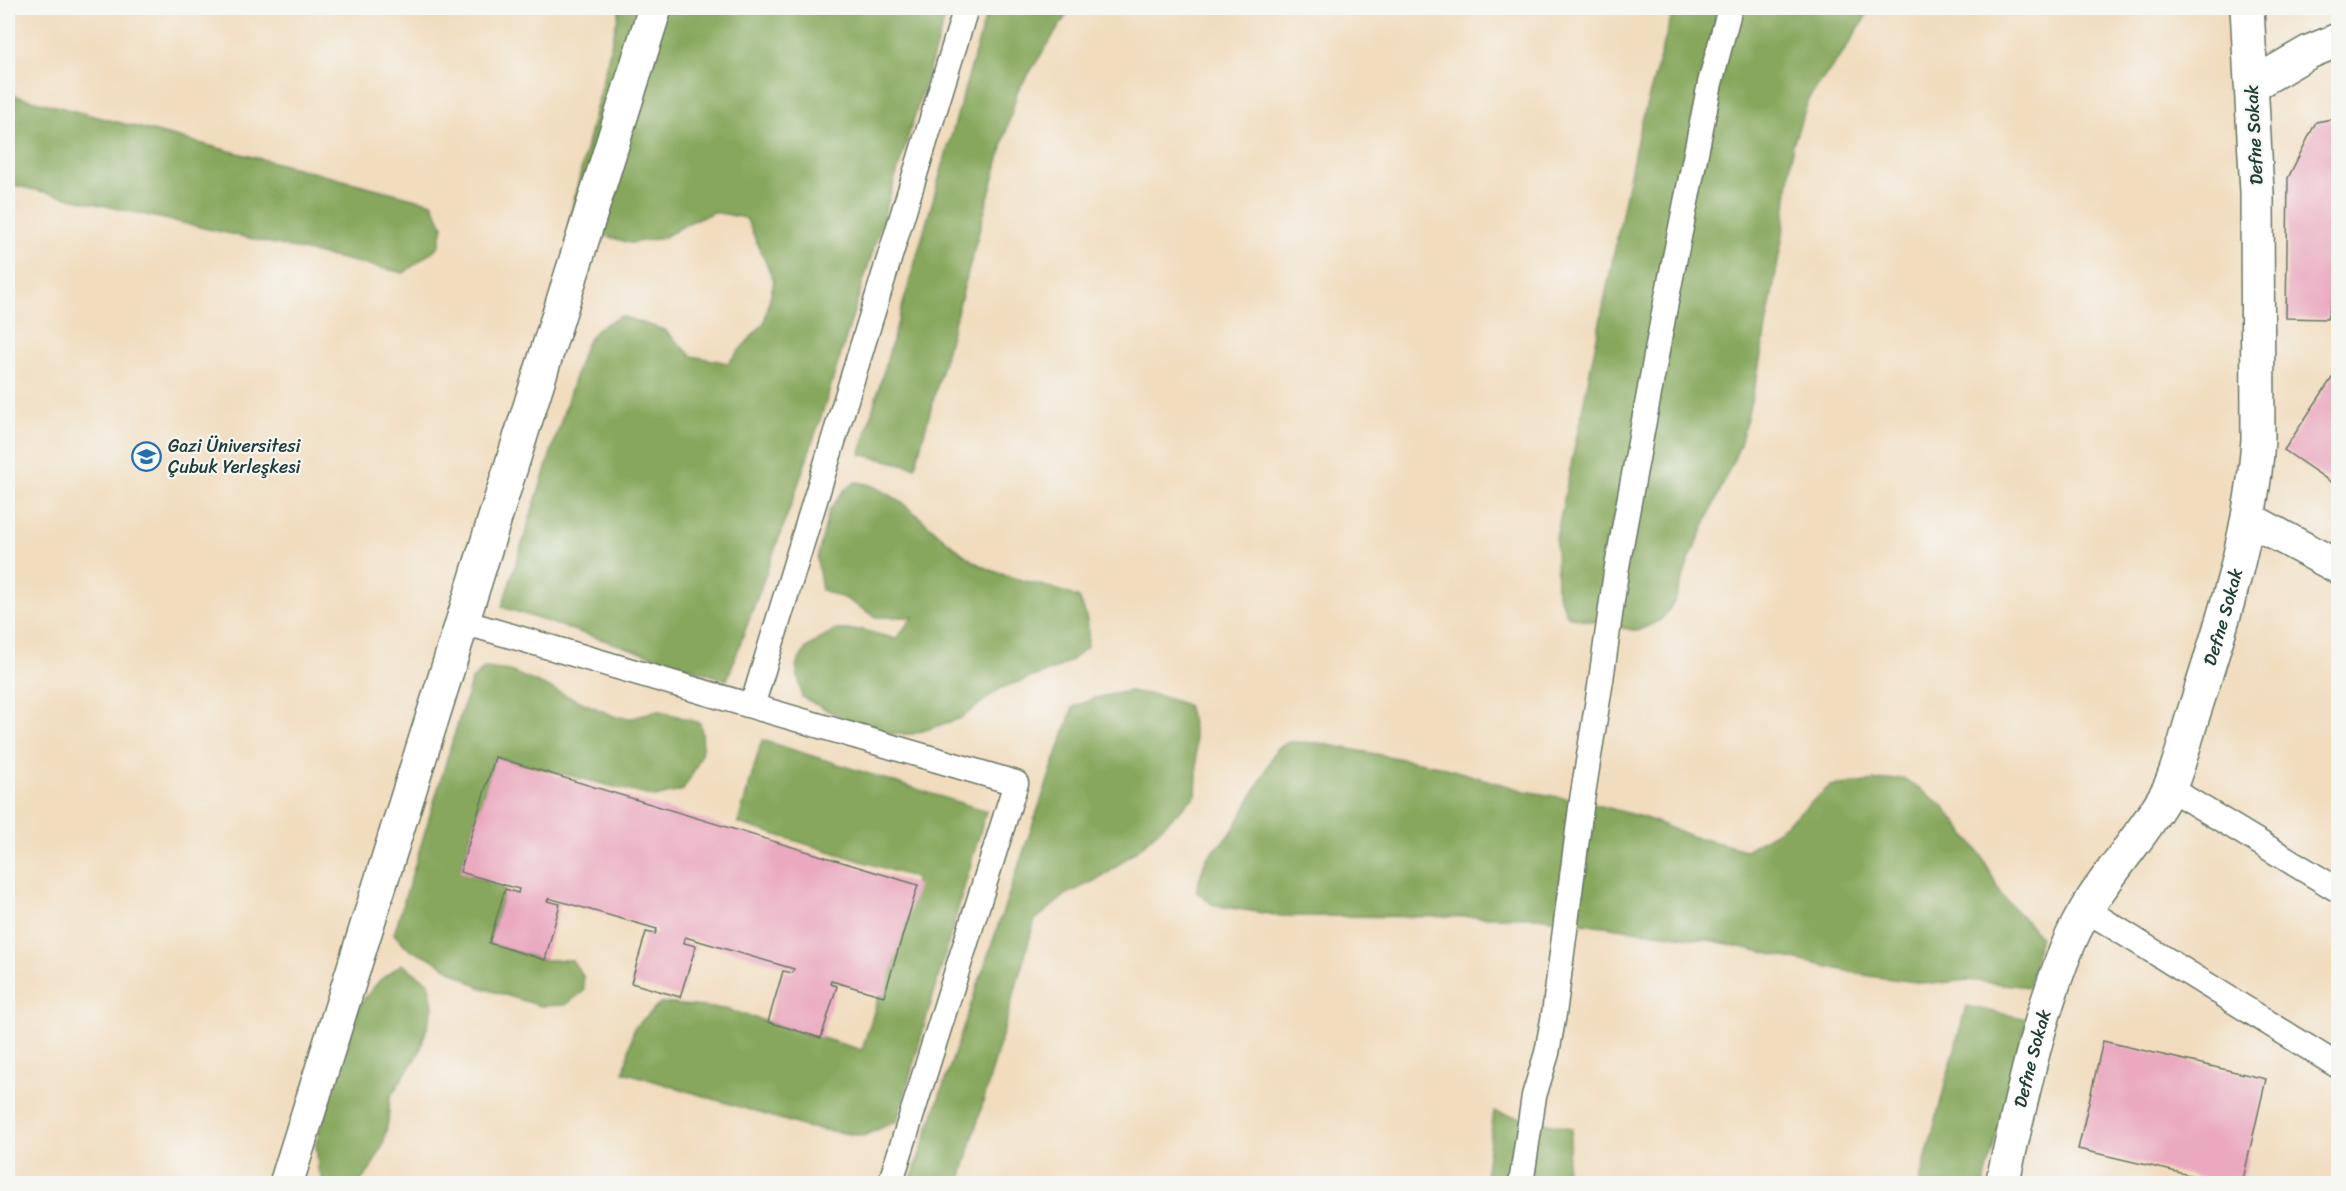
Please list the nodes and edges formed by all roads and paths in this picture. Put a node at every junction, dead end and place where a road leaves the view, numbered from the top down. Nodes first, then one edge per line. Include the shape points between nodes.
1 (655, 8) edge
2 (966, 8) edge
3 (1730, 8) edge
4 (2247, 8) edge
5 (2338, 40) edge
6 (2252, 85) junction
7 (2249, 519) junction
8 (2338, 567) edge
9 (462, 622) junction
10 (752, 706) junction
11 (2169, 788) junction
12 (2338, 890) edge
13 (2085, 909) junction
14 (2338, 1066) edge
15 (286, 1184) edge
16 (890, 1184) edge
17 (1521, 1184) edge
18 (2002, 1184) edge

1 - 9 street
2 - 10 lane
3 - 17 lane via 1710,83 1616,572 1554,1014 1534,1096
4 - 6 street, Defne Sokak
5 - 6 street
6 - 7 street, Defne Sokak via 2257,192 2258,440
7 - 8 street
7 - 11 street, Defne Sokak
9 - 10 lane
9 - 15 street
10 - 16 lane via 1016,783
11 - 12 lane
11 - 13 street, Defne Sokak via 2152,818
13 - 14 lane
13 - 18 street, Defne Sokak via 2051,990

